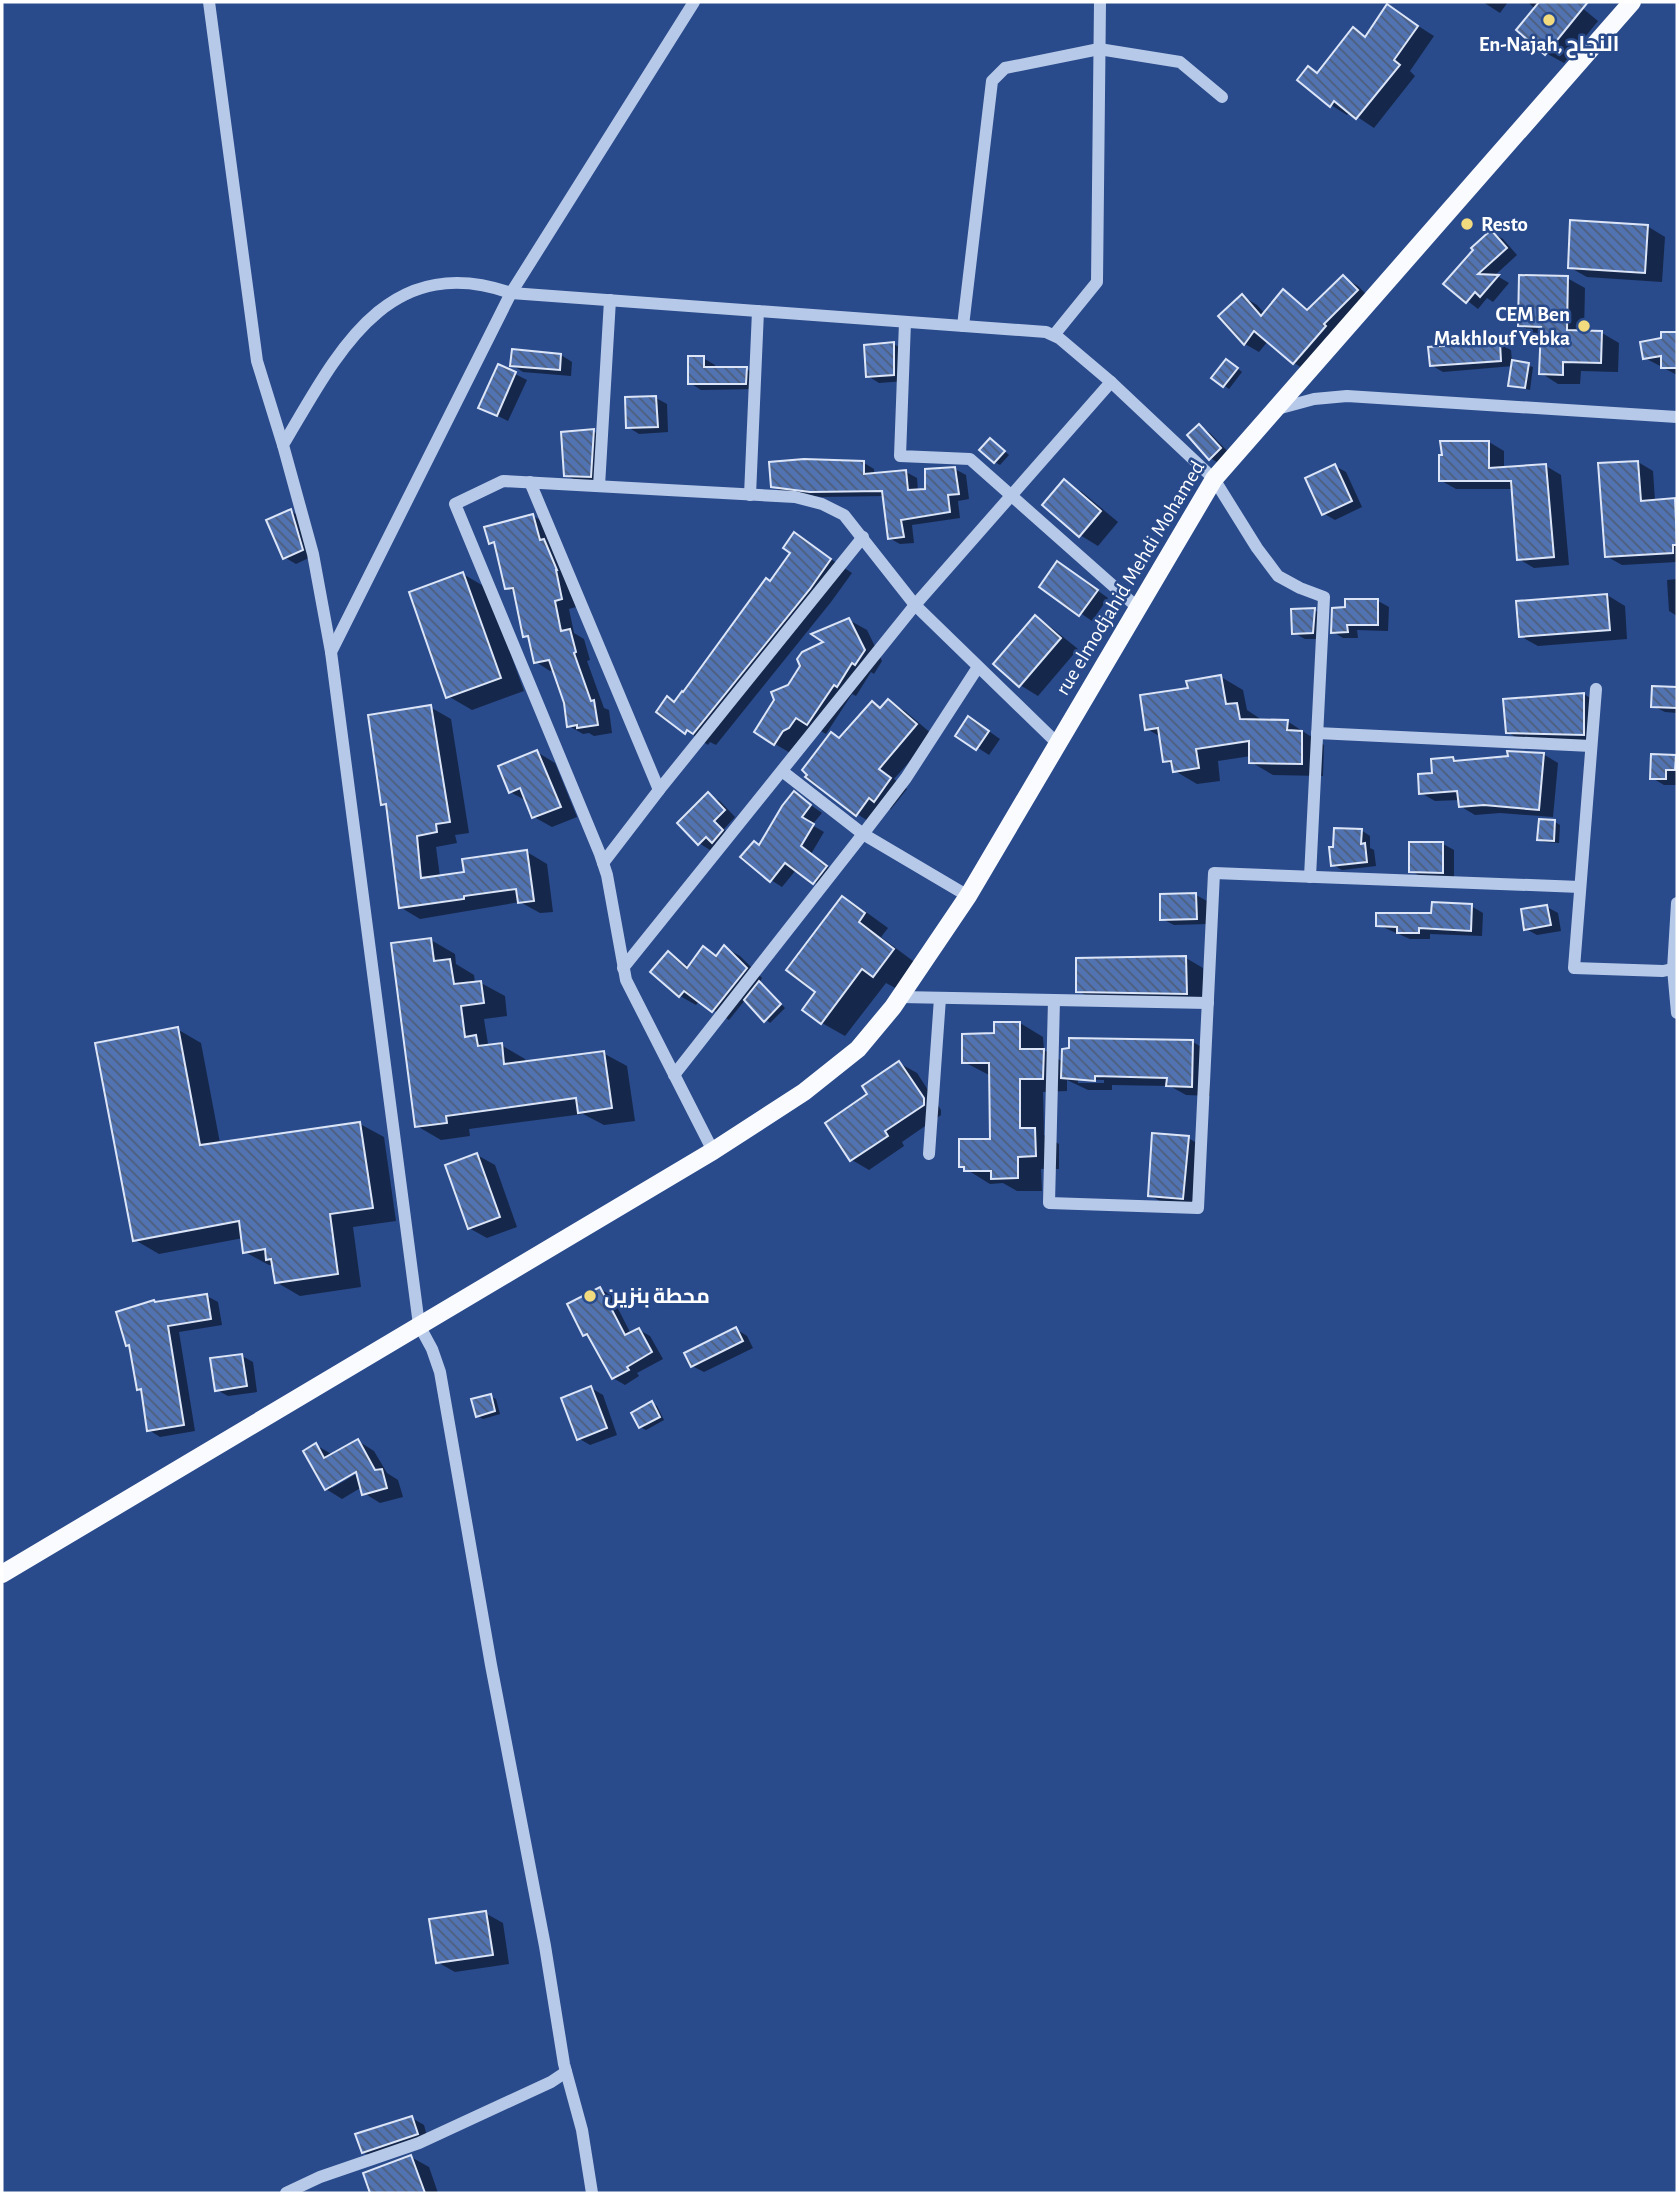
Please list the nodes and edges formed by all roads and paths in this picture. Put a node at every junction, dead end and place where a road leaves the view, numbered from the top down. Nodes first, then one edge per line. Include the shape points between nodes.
1 (209, 2) edge
2 (694, 2) edge
3 (1100, 2) edge
4 (1632, 2) edge
5 (1099, 50) junction
6 (1222, 97) dead end
7 (511, 293) junction
8 (610, 300) junction
9 (758, 311) junction
10 (905, 322) junction
11 (963, 326) junction
12 (1054, 335) junction
13 (1111, 382) junction
14 (1276, 409) junction
15 (1677, 417) edge
16 (283, 445) junction
17 (1214, 479) junction
18 (530, 482) junction
19 (599, 486) junction
20 (1012, 494) junction
21 (750, 495) junction
22 (863, 537) junction
23 (915, 605) junction
24 (1137, 607) junction
25 (331, 652) junction
26 (978, 667) junction
27 (1596, 689) dead end
28 (1317, 733) junction
29 (1056, 743) junction
30 (1591, 746) junction
31 (782, 771) junction
32 (659, 790) junction
33 (863, 834) junction
34 (603, 863) junction
35 (1310, 877) junction
36 (1580, 887) junction
37 (968, 896) junction
38 (1677, 903) edge
39 (623, 968) junction
40 (1675, 968) edge
41 (900, 998) junction
42 (940, 998) junction
43 (1054, 1000) junction
44 (1208, 1003) junction
45 (1677, 1013) edge
46 (674, 1075) junction
47 (713, 1151) junction
48 (929, 1154) dead end
49 (419, 1325) junction
50 (2, 1574) edge
51 (566, 2072) junction
52 (286, 2193) edge
53 (592, 2193) edge

1 - 16 street via 257,361
2 - 7 street
3 - 5 street
4 - 14 main road, rue elmodjahid Mehdi Mohamed
5 - 6 street via 1180,62
5 - 11 street via 1005,68 992,81
5 - 12 street via 1097,282
7 - 8 street
7 - 16 street via 486,284 445,283 414,288 375,313 334,358
7 - 25 street
8 - 9 street
8 - 19 street
9 - 10 street
9 - 21 street
10 - 11 street
10 - 20 street via 900,456 970,458
11 - 12 street
12 - 13 street
13 - 17 street
13 - 20 street
14 - 15 street via 1347,396
14 - 17 main road, rue elmodjahid Mehdi Mohamed
16 - 25 street via 313,554
17 - 24 main road, rue elmodjahid Mehdi Mohamed
17 - 28 street via 1278,576 1324,597
18 - 19 street
18 - 32 street
18 - 34 street via 503,481 455,504
19 - 21 street
20 - 23 street
20 - 24 street
21 - 22 street via 795,497 822,504 844,515
22 - 23 street
22 - 32 street
23 - 26 street
23 - 31 street
24 - 29 main road, rue elmodjahid Mehdi Mohamed
25 - 49 street
26 - 29 street
26 - 33 street via 906,778
27 - 30 street
28 - 30 street
28 - 35 street
29 - 37 main road, rue elmodjahid Mehdi Mohamed
30 - 36 street
31 - 33 street
31 - 39 street
32 - 34 street
33 - 37 street
33 - 46 street
34 - 39 street
35 - 36 street
35 - 44 street via 1214,873
36 - 40 street via 1574,968
37 - 41 main road, rue elmodjahid Mehdi Mohamed
38 - 40 street
39 - 46 street
40 - 45 street
41 - 42 street
41 - 47 main road, rue elmodjahid Mehdi Mohamed via 858,1049 804,1092
42 - 43 street
42 - 48 street
43 - 44 street
43 - 44 street via 1049,1203 1198,1209
46 - 47 street
47 - 49 main road, rue elmodjahid Mehdi Mohamed
49 - 50 main road, rue elmodjahid Mehdi Mohamed
49 - 51 street via 440,1372
51 - 52 street via 419,2143
51 - 53 street

